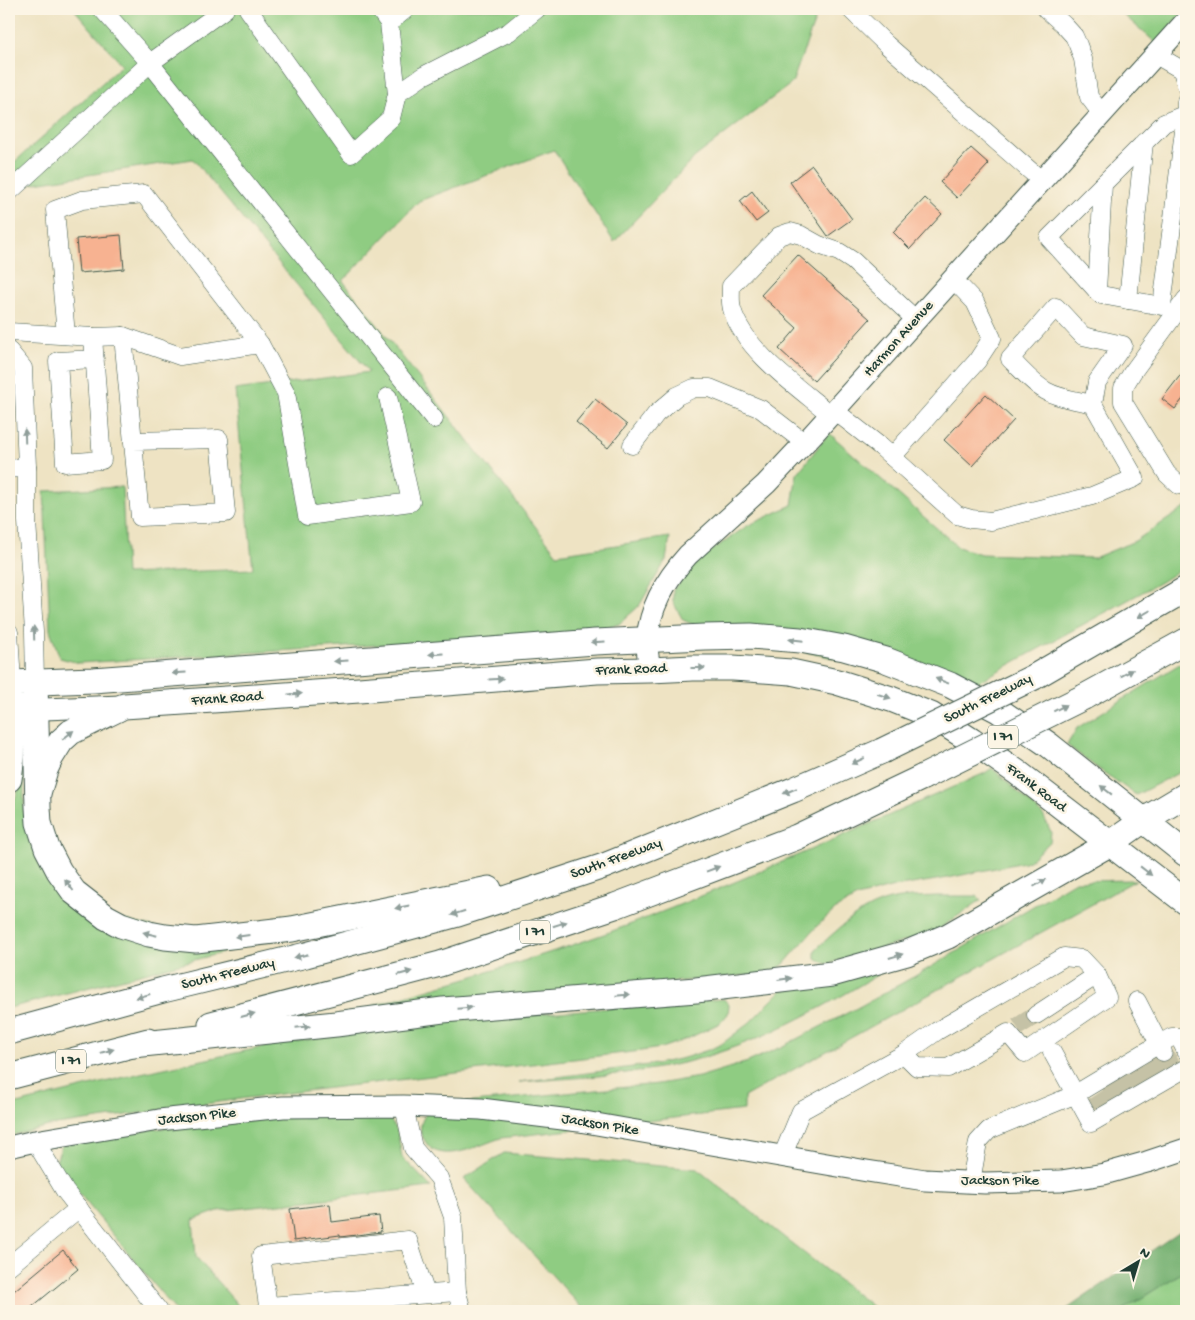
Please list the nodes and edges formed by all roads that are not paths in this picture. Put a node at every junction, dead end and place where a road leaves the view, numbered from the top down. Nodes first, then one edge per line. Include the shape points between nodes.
1 (102, 9) edge
2 (225, 9) edge
3 (248, 9) edge
4 (379, 9) edge
5 (406, 9) edge
6 (537, 9) edge
7 (850, 9) edge
8 (1046, 9) edge
9 (1186, 21) edge
10 (389, 23) junction
11 (1156, 55) junction
12 (150, 63) junction
13 (1186, 85) edge
14 (396, 94) junction
15 (1186, 110) edge
16 (1102, 114) junction
17 (1144, 142) junction
18 (1042, 181) junction
19 (1103, 184) junction
20 (9, 192) edge
21 (953, 279) junction
22 (1097, 290) junction
23 (1128, 300) junction
24 (1186, 300) edge
25 (916, 320) junction
26 (9, 332) edge
27 (66, 335) junction
28 (123, 336) junction
29 (93, 337) junction
30 (260, 344) junction
31 (9, 349) edge
32 (94, 359) junction
33 (388, 397) dead end
34 (1093, 404) junction
35 (833, 413) junction
36 (434, 419) dead end
37 (133, 441) junction
38 (805, 443) junction
39 (632, 445) dead end
40 (892, 457) junction
41 (1160, 462) junction
42 (27, 467) junction
43 (9, 469) edge
44 (1135, 478) junction
45 (1186, 484) edge
46 (1186, 589) edge
47 (9, 632) edge
48 (647, 639) junction
49 (1186, 641) edge
50 (650, 670) junction
51 (18, 683) edge
52 (124, 706) junction
53 (19, 710) edge
54 (9, 780) edge
55 (38, 793) junction
56 (1186, 795) edge
57 (1144, 820) junction
58 (1110, 843) junction
59 (1186, 854) edge
60 (604, 866) junction
61 (1186, 902) edge
62 (1100, 980) junction
63 (1137, 1000) dead end
64 (1024, 1030) junction
65 (9, 1032) edge
66 (133, 1045) junction
67 (1186, 1050) edge
68 (1052, 1052) dead end
69 (904, 1054) junction
70 (9, 1077) edge
71 (1133, 1080) edge
72 (404, 1106) junction
73 (35, 1141) junction
74 (9, 1147) edge
75 (1186, 1149) edge
76 (782, 1157) junction
77 (971, 1182) junction
78 (79, 1208) junction
79 (9, 1266) edge
80 (457, 1292) junction
81 (426, 1294) junction
82 (159, 1311) edge
83 (462, 1311) edge

1 - 12 lane
2 - 12 lane
3 - 14 lane via 352,154 391,118
4 - 10 lane
5 - 10 lane
6 - 14 lane via 510,32 423,76
7 - 18 lane
8 - 16 lane via 1069,31 1078,45 1089,97
9 - 11 main road, Harmon Avenue
10 - 14 lane
11 - 13 lane via 1182,70
11 - 16 main road, Harmon Avenue
12 - 20 lane
12 - 36 lane
15 - 17 lane via 1164,123
15 - 23 lane via 1162,306
16 - 18 main road, Harmon Avenue
17 - 19 lane
17 - 23 lane
18 - 21 main road, Harmon Avenue
19 - 22 lane
19 - 22 lane via 1049,238
21 - 25 main road, Harmon Avenue
21 - 40 lane via 974,302 992,338 977,361
22 - 23 lane via 1101,295
24 - 41 lane via 1123,388 1123,402
25 - 35 main road, Harmon Avenue
25 - 35 lane via 853,261 790,232 779,236 731,286 732,308 739,325 761,356
26 - 27 lane
26 - 31 lane
27 - 29 lane
27 - 30 lane via 55,210 82,200 144,194
28 - 29 lane
28 - 30 lane via 180,356
28 - 37 lane
29 - 32 lane
30 - 33 lane via 286,393 307,516 411,502
42 -> 31 lane via 23,368
32 - 32 lane via 102,460 65,463 58,361
34 - 34 lane via 1098,382 1123,345 1083,336 1056,307 1010,359 1047,392
34 - 44 lane
35 - 38 main road, Harmon Avenue
35 - 40 lane
37 - 37 lane via 140,517 226,513 219,439
38 - 39 lane via 761,409 710,388 694,388 677,396 656,414
38 - 48 main road, Harmon Avenue via 766,484 679,564 656,604
40 - 44 lane via 958,515 992,521 1092,496
41 - 44 lane
41 - 45 lane via 1179,485
42 - 43 lane
51 -> 42 lane via 34,632
46 -> 60 highway, South Freeway, bridge via 1034,677 882,751
47 - 51 lane
48 - 50 main road, Harmon Avenue
48 -> 51 highway, Frank Road
57 -> 48 highway, Frank Road via 1049,745 998,710 950,685 886,660 800,640 751,636
66 -> 49 highway, I 71, bridge via 440,964 615,906 797,837 1084,696
52 -> 50 highway, Frank Road via 597,671
50 -> 58 highway, Frank Road via 725,668 791,672 891,699 931,715 972,741
51 - 53 highway
52 - 53 main road, Frank Road
55 -> 52 highway via 45,770 61,741 71,732
53 - 54 highway
53 - 55 highway
60 -> 55 highway via 292,929 196,940 165,937 121,925 74,892 47,848 39,823
56 - 57 highway
57 - 58 highway
57 - 59 highway, Frank Road
58 -> 61 highway, Frank Road
66 -> 58 highway via 443,1010 696,990 832,974 907,953 948,936
60 -> 65 highway, South Freeway via 401,930
62 - 64 lane
62 - 64 lane via 1107,997 1025,1053
62 - 69 lane via 1082,959 1064,957 937,1031
63 - 71 lane
64 - 69 lane via 948,1068 917,1067
70 -> 66 highway, I 71
67 - 71 lane via 1179,1037 1172,1037
68 - 71 lane
69 - 76 lane via 801,1111
71 - 77 lane via 990,1130 978,1142
72 - 73 main road, Jackson Pike via 283,1108 159,1120
72 - 76 main road, Jackson Pike via 481,1109 579,1121
72 - 80 lane via 412,1148 439,1178 453,1217
73 - 74 main road, Jackson Pike
73 - 78 lane
75 - 77 main road, Jackson Pike via 1104,1174 1061,1181
76 - 77 main road, Jackson Pike via 925,1180
78 - 79 lane
78 - 82 lane
80 - 81 lane
80 - 83 lane
81 - 81 lane via 268,1306 261,1256 408,1240

